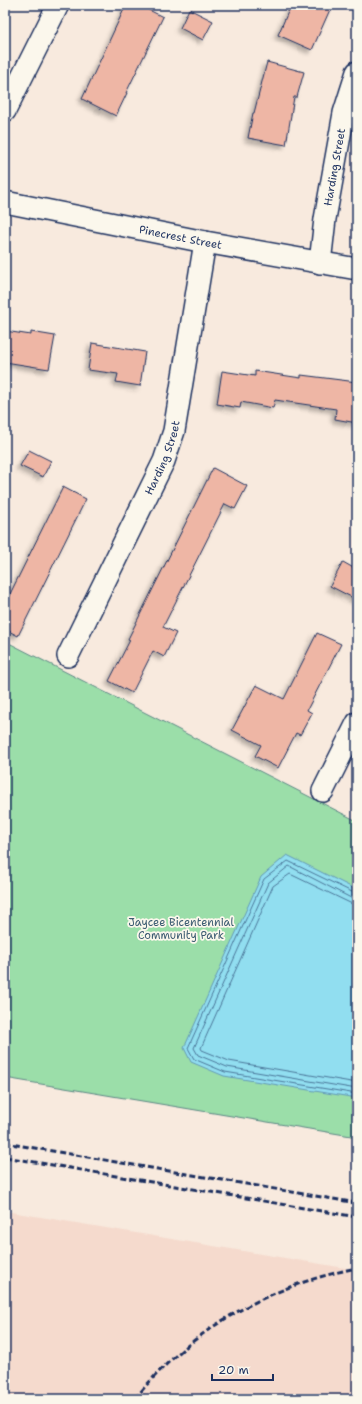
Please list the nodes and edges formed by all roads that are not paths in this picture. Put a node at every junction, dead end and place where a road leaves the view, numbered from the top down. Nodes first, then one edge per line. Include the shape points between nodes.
1 (58, 5) edge
2 (357, 72) edge
3 (5, 111) edge
4 (5, 202) edge
5 (205, 242) junction
6 (320, 263) junction
7 (357, 269) edge
8 (68, 656) dead end
9 (357, 723) edge
10 (323, 791) dead end

1 - 3 street
2 - 6 street, Harding Street via 344,113 325,219
4 - 5 street, Pinecrest Street
5 - 6 street, Pinecrest Street
5 - 8 street, Harding Street via 170,446
6 - 7 street, Pinecrest Street
9 - 10 street

